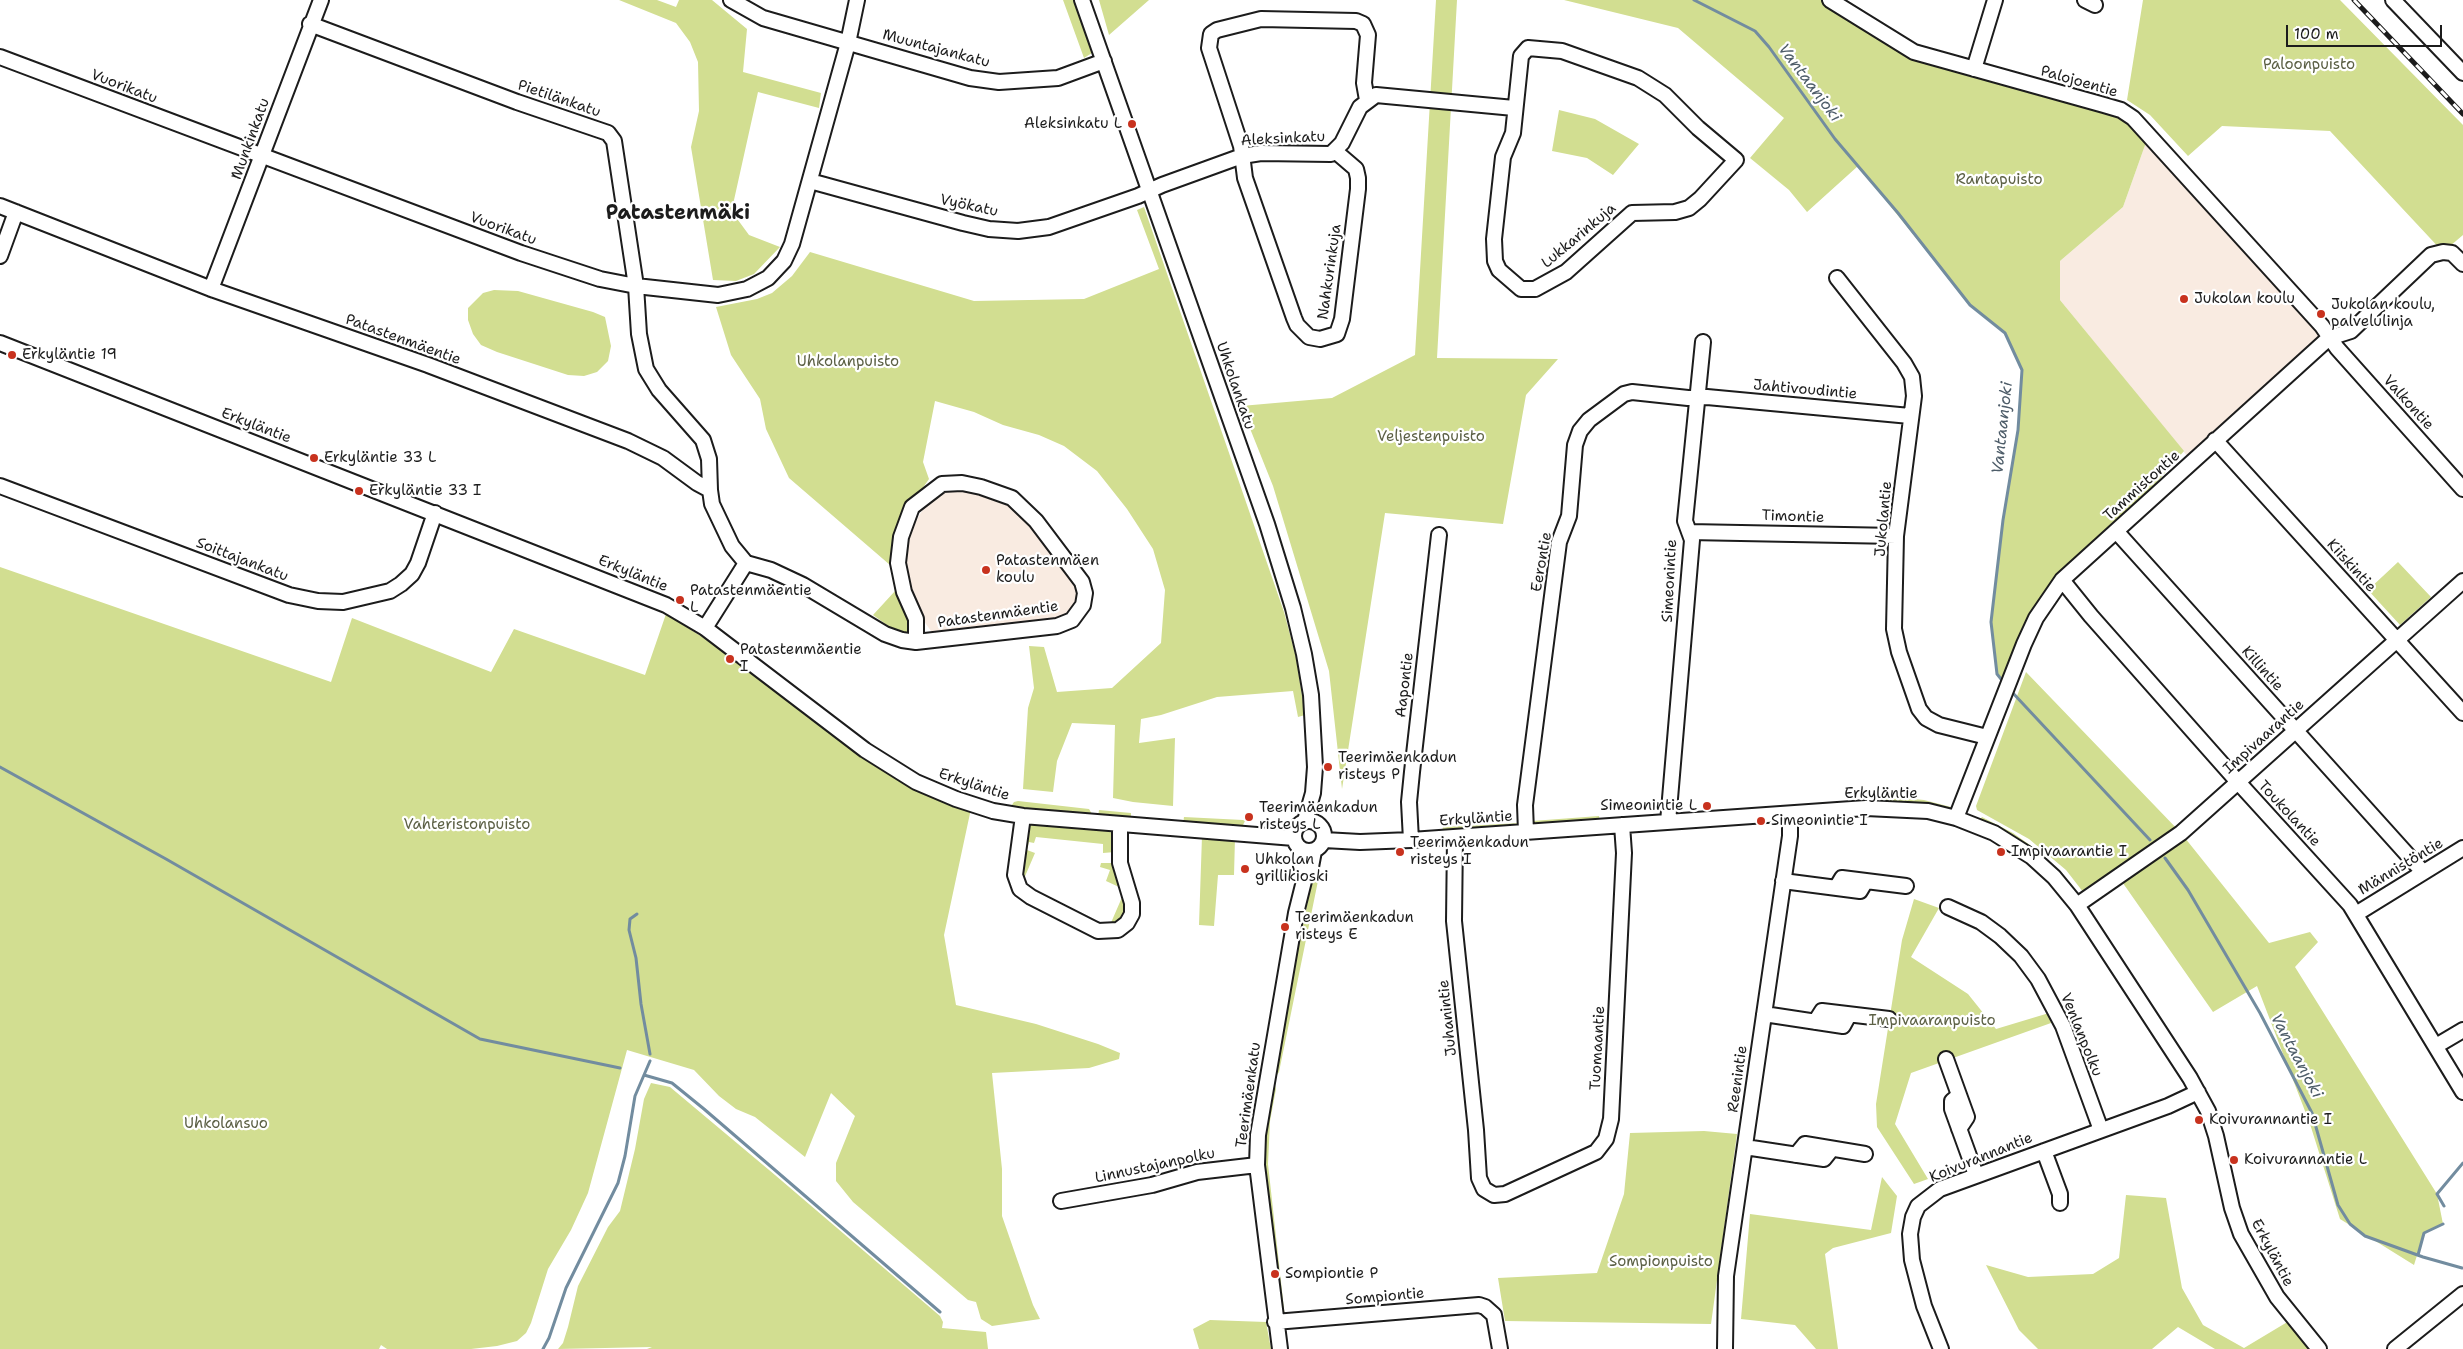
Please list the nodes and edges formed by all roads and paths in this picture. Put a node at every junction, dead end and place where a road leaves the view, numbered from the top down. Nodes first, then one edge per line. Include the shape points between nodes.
1 (321, 0) edge
2 (731, 0) edge
3 (857, 0) edge
4 (1082, 0) edge
5 (1830, 0) edge
6 (1996, 0) edge
7 (2393, 0) edge
8 (310, 24) junction
9 (848, 43) junction
10 (0, 57) edge
11 (1104, 61) junction
12 (1974, 69) junction
13 (2463, 73) edge
14 (1367, 100) junction
15 (1514, 108) junction
16 (1335, 151) junction
17 (262, 156) junction
18 (1242, 156) junction
19 (810, 181) junction
20 (1150, 190) junction
21 (0, 206) edge
22 (16, 212) junction
23 (0, 256) edge
24 (2463, 264) edge
25 (1837, 278) dead end
26 (636, 286) junction
27 (211, 289) junction
28 (2329, 338) junction
29 (1703, 342) dead end
30 (0, 343) edge
31 (1697, 397) junction
32 (1910, 416) junction
33 (2215, 440) junction
34 (0, 486) edge
35 (2463, 489) edge
36 (710, 490) junction
37 (435, 513) junction
38 (2116, 531) junction
39 (1689, 532) junction
40 (1439, 534) dead end
41 (1896, 536) junction
42 (746, 562) junction
43 (2062, 580) junction
44 (2463, 581) edge
45 (705, 628) junction
46 (2398, 641) junction
47 (916, 642) junction
48 (2463, 713) edge
49 (2296, 731) junction
50 (1987, 737) junction
51 (2238, 782) junction
52 (1790, 814) junction
53 (1022, 816) junction
54 (1956, 818) junction
55 (1312, 822) junction
56 (1668, 822) junction
57 (1120, 824) junction
58 (1622, 825) junction
59 (1526, 832) junction
60 (1455, 837) junction
61 (1324, 840) junction
62 (1410, 840) junction
63 (1297, 843) junction
64 (2463, 848) edge
65 (1314, 851) junction
66 (2423, 872) junction
67 (1305, 877) junction
68 (1783, 881) junction
69 (1906, 886) dead end
70 (2076, 904) junction
71 (1948, 907) dead end
72 (2356, 914) junction
73 (1764, 1014) junction
74 (1889, 1019) dead end
75 (2463, 1030) edge
76 (2436, 1046) junction
77 (1946, 1058) dead end
78 (2198, 1092) junction
79 (2463, 1092) edge
80 (2101, 1130) junction
81 (1745, 1147) junction
82 (2044, 1151) junction
83 (1865, 1154) dead end
84 (1257, 1165) junction
85 (1976, 1175) junction
86 (1488, 1193) joint
87 (1061, 1201) dead end
88 (2060, 1203) dead end
89 (2463, 1294) edge
90 (1275, 1322) junction
91 (1280, 1349) edge
92 (1500, 1349) edge
93 (1725, 1349) edge
94 (1941, 1349) edge
95 (2319, 1349) edge
96 (2395, 1349) edge

1 - 8 street, Munkinkatu
2 - 9 street, Muuntajankatu via 763,18
3 - 9 street
4 - 11 street, Uhkolankatu
5 - 12 street, Palojoentie via 1914,52
6 - 12 street
7 - 13 street
8 - 17 street, Munkinkatu
8 - 26 street, Pietilänkatu via 608,133 614,141
9 - 11 street, Muuntajankatu via 970,78 998,82 1058,78
9 - 19 street, Vuorikatu
10 - 17 street, Vuorikatu
11 - 20 street, Uhkolankatu
12 - 28 street, Palojoentie via 2121,110 2133,118 2322,326
14 - 15 street via 1386,95
14 - 16 street, Aleksinkatu
14 - 18 street via 1364,83 1368,34 1363,24 1356,21 1261,19 1217,30 1211,34 1209,48
15 - 15 street, Lukkarinkuja via 1521,56 1528,48 1562,51 1655,87 1736,160 1689,208 1675,212 1632,213 1566,272 1535,289 1521,290 1499,270 1495,261 1494,239 1503,157 1512,133
16 - 18 street, Aleksinkatu via 1327,154 1261,153
16 - 18 street, Nahkurinkuja via 1356,168 1358,189 1342,319 1337,334 1320,339 1309,336 1294,318 1245,178
17 - 26 street, Vuorikatu via 521,253 600,279
17 - 27 street, Munkinkatu
18 - 20 street, Aleksinkatu
19 - 20 street, Vyökatu via 963,223 989,229 1018,230 1050,227
19 - 26 street, Vuorikatu via 792,244 784,261 768,278 747,289 718,295
20 - 55 street, Uhkolankatu via 1267,524 1293,608 1311,695 1316,766
21 - 22 street, Patastenmäentie
22 - 23 street
22 - 27 street, Patastenmäentie
24 - 28 street, Tammistontie via 2452,254 2431,255 2351,331
25 - 32 street, Jukolantie via 1912,377 1914,396
26 - 36 street, Pietilänkatu via 639,334 646,369 659,390 703,440 710,459
27 - 36 street, Patastenmäentie via 428,365 628,441 663,458
28 - 33 street, Tammistontie
28 - 35 street, Valkontie
29 - 31 street, Simeonintie
30 - 37 street, Erkyläntie
31 - 32 street, Jahtivoudintie
31 - 39 street, Simeonintie via 1685,521
31 - 59 street, Eerontie via 1624,394 1589,420 1580,431 1575,445 1569,516 1558,552 1525,805
32 - 41 street, Jukolantie
33 - 38 street, Tammistontie
33 - 46 street, Kiiskintie
34 - 37 street, Soittajankatu via 289,595 318,601 343,602 401,584 418,563
36 - 42 street via 712,504 732,546
37 - 45 street, Erkyläntie via 647,596
38 - 43 street, Tammistontie
38 - 49 street, Killintie
39 - 41 street, Timontie
39 - 56 street, Simeonintie via 1692,540
40 - 62 street, Aapontie via 1412,772
41 - 50 street, Jukolantie via 1894,629 1919,709 1926,718 1939,725
42 - 45 street
42 - 47 street, Patastenmäentie via 803,585 885,634
43 - 50 street, Tammistontie via 2036,618
43 - 51 street, Toukolantie
44 - 46 street, Impivaarantie
45 - 53 street, Erkyläntie via 865,750 916,782 956,799
46 - 48 street, Kiiskintie
46 - 49 street, Impivaarantie
47 - 47 street, Patastenmäentie via 1057,626 1072,620 1083,605 1082,582 1036,521 1012,498 962,483 942,484 912,507 901,537 898,563 904,592 916,619
49 - 51 street, Impivaarantie
49 - 66 street, Killintie
50 - 54 street, Tammistontie
51 - 70 street, Impivaarantie via 2181,833
51 - 72 street, Toukolantie
52 - 54 street, Erkyläntie via 1902,808
52 - 56 street, Erkyläntie
52 - 68 street, Reenintie
53 - 57 street, Erkyläntie
53 - 57 street via 1015,874 1020,889 1098,931 1118,930 1132,914 1132,903 1120,863
54 - 70 street, Erkyläntie via 1994,833 2032,857
55 - 61 street via 1324,831
55 - 63 street via 1297,826
56 - 58 street, Erkyläntie
57 - 63 street, Erkyläntie
58 - 59 street, Erkyläntie
58 - 86 street, Tuomaantie via 1624,853 1612,1100 1606,1139 1596,1152 1505,1194
59 - 60 street, Erkyläntie
60 - 62 street, Erkyläntie
60 - 86 street, Juhanintie via 1454,921 1479,1178 1480,1185
61 - 62 street, Erkyläntie
61 - 65 street
63 - 65 street
63 - 67 street, Teerimäenkatu
64 - 66 street, Männistöntie
65 - 67 street, Teerimäenkatu
66 - 72 street, Männistöntie
67 - 84 street, Teerimäenkatu via 1262,1103
68 - 69 street via 1836,888 1842,878
68 - 73 street, Reenintie
70 - 78 street, Erkyläntie
71 - 80 street, Venlanpolku via 1981,922 2000,936 2038,979 2063,1026
72 - 76 street, Toukolantie
73 - 74 street via 1816,1022 1822,1011
73 - 81 street, Reenintie
75 - 76 street
76 - 79 street, Toukolantie
77 - 85 street via 1959,1095 1952,1101 1952,1109
78 - 80 street, Koivurannantie
78 - 95 street, Erkyläntie via 2216,1136 2240,1234 2276,1297
80 - 82 street, Koivurannantie
81 - 83 street via 1796,1155 1805,1144
81 - 93 street, Reenintie via 1726,1276
82 - 85 street, Koivurannantie
82 - 88 street via 2060,1194
84 - 87 street, Linnustajanpolku via 1197,1172 1152,1185
84 - 90 street, Teerimäenkatu
85 - 94 street, Koivurannantie via 1940,1189 1918,1206 1913,1217 1910,1234 1912,1260 1924,1306
89 - 96 street
90 - 91 street, Teerimäenkatu
90 - 92 street, Sompiontie via 1479,1305 1494,1315

